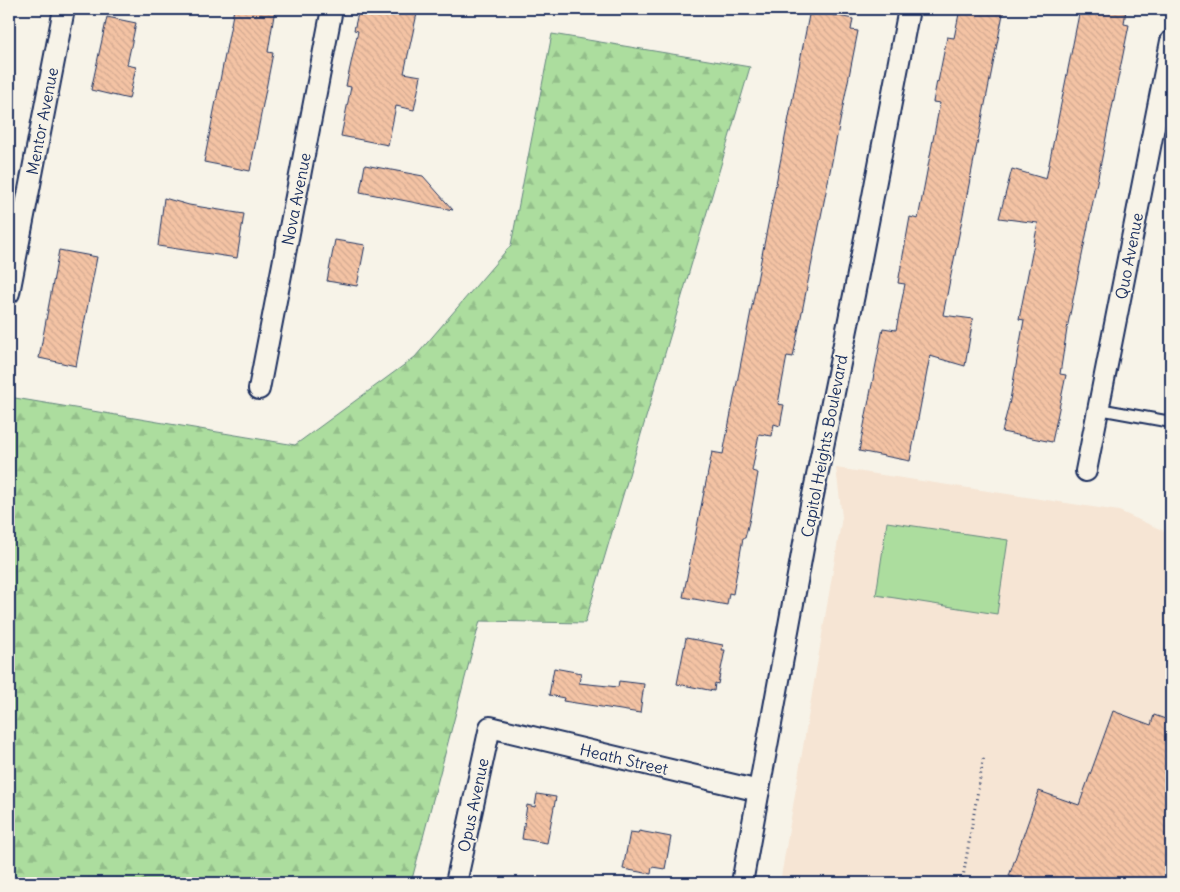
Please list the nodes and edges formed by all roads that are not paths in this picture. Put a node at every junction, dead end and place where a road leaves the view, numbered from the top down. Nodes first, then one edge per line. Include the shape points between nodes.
1 (64, 9) edge
2 (332, 9) edge
3 (909, 9) edge
4 (1171, 41) edge
5 (9, 293) edge
6 (260, 389) dead end
7 (1098, 409) junction
8 (1171, 422) edge
9 (1086, 471) dead end
10 (490, 727) joint
11 (759, 791) junction
12 (456, 883) edge
13 (742, 883) edge

1 - 5 street, Mentor Avenue
2 - 6 street, Nova Avenue
3 - 11 street, Capitol Heights Boulevard via 810,510
4 - 7 street, Quo Avenue
7 - 8 lane
7 - 9 street, Quo Avenue
10 - 11 street, Heath Street
10 - 12 street, Opus Avenue
11 - 13 street, Capitol Heights Boulevard

